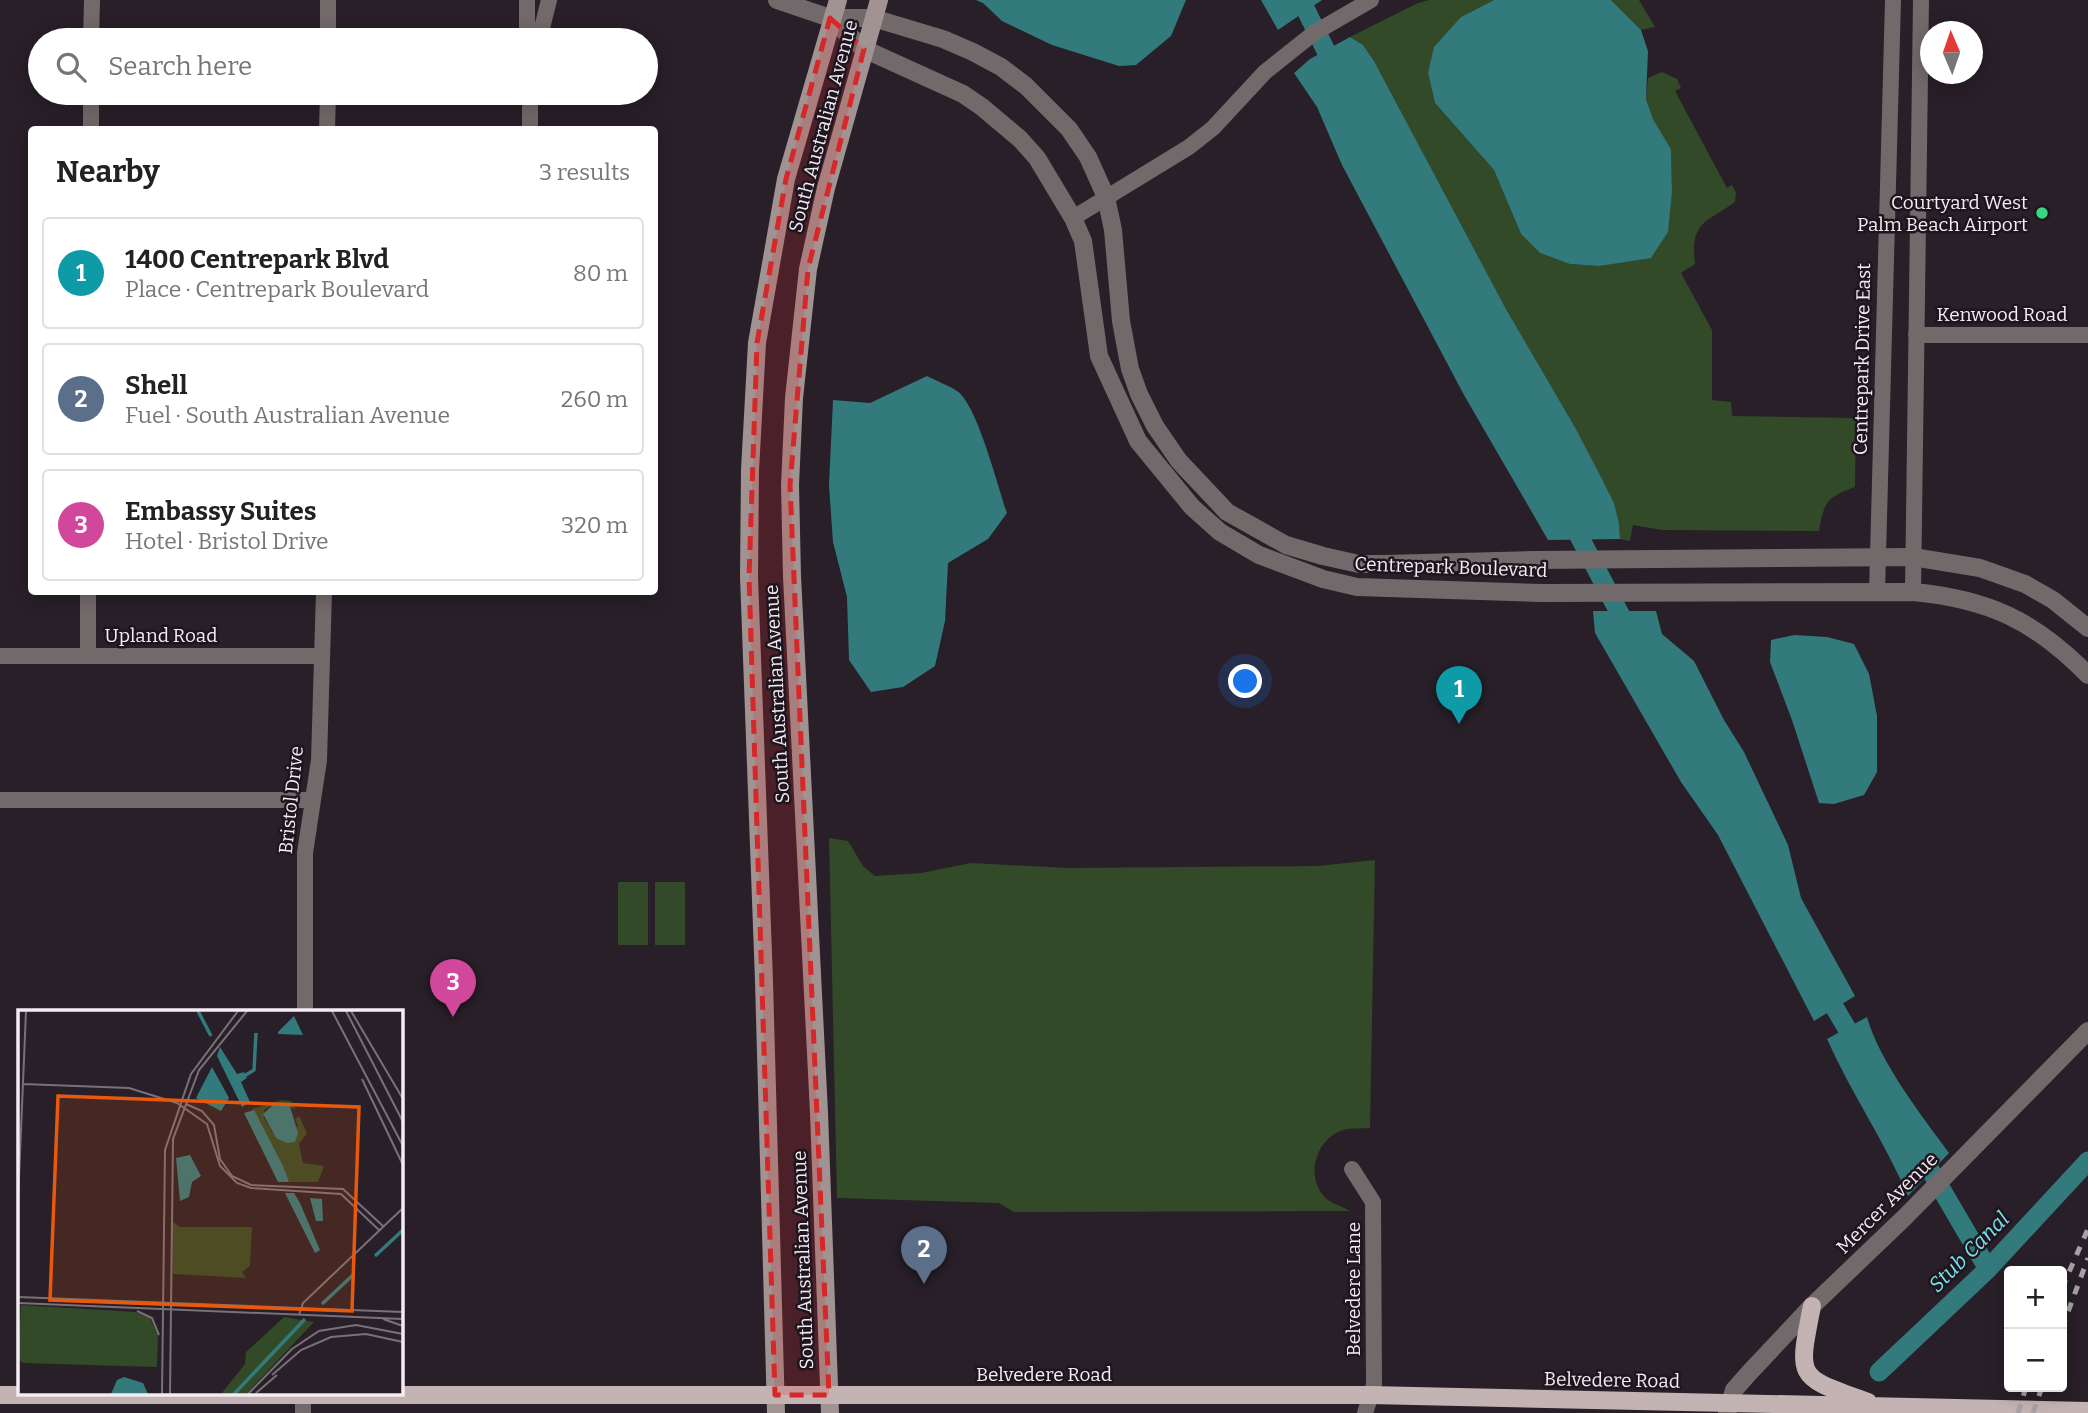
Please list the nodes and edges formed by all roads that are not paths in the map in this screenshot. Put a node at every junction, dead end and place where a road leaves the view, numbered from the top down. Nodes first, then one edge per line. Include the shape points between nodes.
1 (92, 0) edge
2 (328, 0) edge
3 (527, 0) edge
4 (549, 0) edge
5 (777, 0) edge
6 (838, 0) edge
7 (1371, 0) edge
8 (1893, 0) edge
9 (1921, 0) edge
10 (876, 9) edge
11 (830, 18) junction
12 (92, 28) edge
13 (328, 28) edge
14 (527, 28) edge
15 (542, 28) edge
16 (864, 48) junction
17 (91, 105) edge
18 (328, 105) edge
19 (530, 105) edge
20 (91, 126) edge
21 (327, 126) edge
22 (530, 126) edge
23 (1106, 197) junction
24 (1073, 218) junction
25 (1916, 335) junction
26 (2088, 335) edge
27 (1913, 556) junction
28 (1878, 557) junction
29 (1877, 592) junction
30 (1913, 592) junction
31 (88, 595) edge
32 (324, 595) edge
33 (2088, 628) edge
34 (0, 656) edge
35 (88, 656) junction
36 (322, 656) junction
37 (2088, 675) edge
38 (0, 800) edge
39 (313, 800) junction
40 (304, 1010) edge
41 (2088, 1031) edge
42 (1352, 1169) dead end
43 (1812, 1306) junction
44 (0, 1395) edge
45 (18, 1395) edge
46 (50, 1396) edge
47 (303, 1401) edge
48 (776, 1404) edge
49 (830, 1404) edge
50 (1367, 1404) edge
51 (1881, 1407) junction
52 (1728, 1408) edge
53 (2088, 1411) edge

1 - 12 street
2 - 13 street
3 - 14 street
4 - 15 street
5 - 11 street
6 - 11 main road, South Australian Avenue
7 - 23 street via 1314,33 1265,72 1189,147
8 - 28 street, Centrepark Drive East
9 - 25 street
10 - 11 street, Centrepark Boulevard
10 - 16 main road, South Australian Avenue
10 - 23 street, Centrepark Boulevard via 973,52 1026,86 1069,129
11 - 16 street, Centrepark Boulevard
11 - 48 main road, South Australian Avenue via 786,179 757,343 750,470
16 - 24 street, Centrepark Boulevard via 963,94 1002,122 1037,158
16 - 49 main road, South Australian Avenue via 808,269 790,485
17 - 20 street
18 - 21 street
19 - 22 street
23 - 24 street
23 - 28 street, Centrepark Boulevard via 1125,347 1139,394 1155,426 1179,461 1227,512 1286,545 1359,564
24 - 29 street, Centrepark Boulevard via 1088,264 1099,356 1138,441 1192,507 1220,532 1259,555 1357,587 1541,593
25 - 26 street, Kenwood Road
25 - 27 street
27 - 28 street, Centrepark Boulevard
27 - 30 street
27 - 33 street, Centrepark Boulevard via 1980,568 2025,584
28 - 29 street, Centrepark Drive East
29 - 30 street, Centrepark Boulevard
30 - 37 street, Centrepark Boulevard via 1966,600 2010,615 2063,650
31 - 35 street
32 - 36 street, Bristol Drive
34 - 35 street, Upland Road
35 - 36 street, Upland Road
36 - 39 street, Bristol Drive
38 - 39 street
39 - 40 street, Bristol Drive via 305,853
41 - 43 street, Mercer Avenue
42 - 50 street, Belvedere Lane via 1373,1202 1374,1385
43 - 51 main road via 1803,1354 1808,1374 1823,1386
43 - 52 street, Mercer Avenue via 1738,1385
44 - 45 main road, Belvedere Road
46 - 47 main road, Belvedere Road
47 - 48 main road, Belvedere Road
48 - 49 main road, Belvedere Road
49 - 50 main road, Belvedere Road
50 - 52 main road, Belvedere Road
51 - 52 main road, Belvedere Road
51 - 53 main road, Belvedere Road

